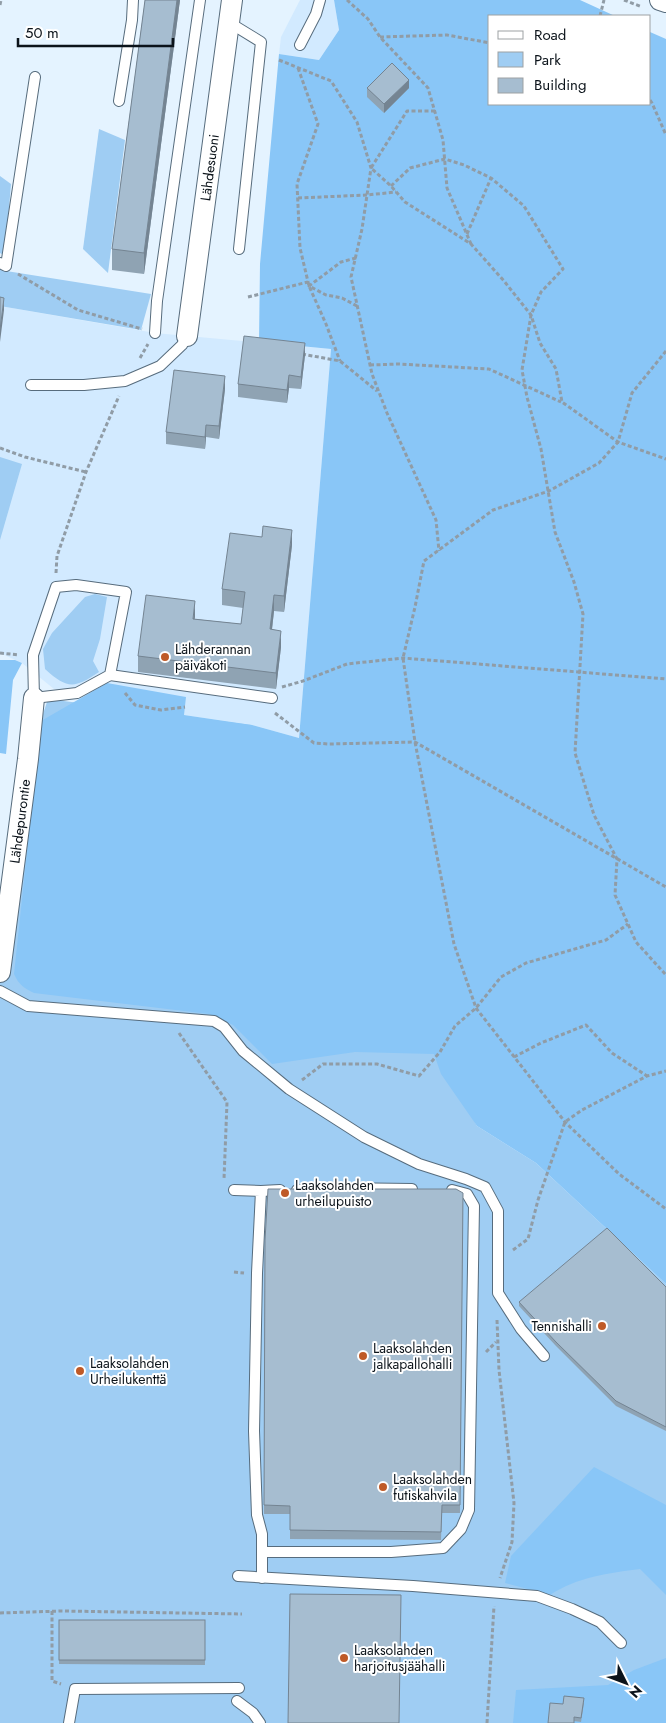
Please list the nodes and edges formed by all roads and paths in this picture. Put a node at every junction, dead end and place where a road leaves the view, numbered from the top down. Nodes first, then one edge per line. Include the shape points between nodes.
1 (1, 0) edge
2 (133, 0) edge
3 (200, 0) edge
4 (232, 0) edge
5 (320, 0) edge
6 (347, 0) edge
7 (604, 0) edge
8 (660, 0) edge
9 (666, 2) edge
10 (0, 5) edge
11 (600, 15) edge
12 (230, 22) junction
13 (380, 37) junction
14 (488, 44) edge
15 (300, 45) dead end
16 (279, 60) dead end
17 (297, 68) junction
18 (36, 77) dead end
19 (119, 101) dead end
20 (651, 102) edge
21 (435, 112) junction
22 (666, 136) edge
23 (445, 159) junction
24 (371, 168) junction
25 (491, 178) junction
26 (391, 186) junction
27 (396, 192) junction
28 (367, 195) junction
29 (298, 198) junction
30 (467, 234) junction
31 (471, 244) junction
32 (239, 249) dead end
33 (356, 258) junction
34 (3, 265) edge
35 (309, 284) junction
36 (248, 297) dead end
37 (358, 307) junction
38 (530, 315) junction
39 (155, 333) joint
40 (187, 336) joint
41 (666, 351) edge
42 (297, 353) edge
43 (340, 361) junction
44 (370, 365) junction
45 (126, 381) junction
46 (31, 385) dead end
47 (525, 386) junction
48 (378, 392) junction
49 (562, 402) junction
50 (618, 442) junction
51 (0, 448) edge
52 (666, 459) edge
53 (86, 472) junction
54 (549, 492) junction
55 (440, 551) junction
56 (56, 587) junction
57 (403, 658) junction
58 (581, 671) junction
59 (110, 675) junction
60 (666, 679) edge
61 (34, 698) junction
62 (272, 698) junction
63 (185, 707) dead end
64 (415, 742) junction
65 (617, 859) junction
66 (666, 887) edge
67 (628, 924) junction
68 (0, 972) edge
69 (666, 975) edge
70 (0, 992) edge
71 (476, 1008) junction
72 (178, 1031) dead end
73 (514, 1057) junction
74 (666, 1071) edge
75 (647, 1076) junction
76 (289, 1089) junction
77 (564, 1122) junction
78 (224, 1181) dead end
79 (234, 1190) dead end
80 (423, 1190) edge
81 (443, 1190) edge
82 (261, 1191) junction
83 (666, 1209) edge
84 (497, 1262) junction
85 (498, 1293) junction
86 (544, 1356) dead end
87 (262, 1552) junction
88 (238, 1576) dead end
89 (262, 1578) junction
90 (495, 1594) junction
91 (52, 1611) junction
92 (0, 1613) edge
93 (242, 1614) dead end
94 (621, 1644) dead end
95 (239, 1688) dead end
96 (75, 1689) junction
97 (237, 1701) dead end
98 (68, 1723) edge
99 (260, 1723) edge
100 (487, 1723) edge

1 - 10 path
2 - 19 lane
3 - 39 lane
4 - 12 street, Lähdesuoni
5 - 15 lane
6 - 13 path via 368,19
7 - 11 path
8 - 9 street
12 - 32 lane via 261,42
12 - 40 street, Lähdesuoni
13 - 14 path via 447,35
13 - 21 path via 428,88
16 - 17 path
17 - 24 path via 331,81 357,122
17 - 29 path via 318,124 297,184
18 - 34 lane
20 - 22 path
21 - 23 path
21 - 24 path via 407,111
23 - 25 path
23 - 26 path via 410,168
23 - 30 path via 446,188
24 - 26 path
24 - 28 path
25 - 30 path
25 - 38 path via 524,206 563,269 542,292
26 - 27 path
27 - 28 path
27 - 31 path via 405,202
28 - 29 path
28 - 33 path
29 - 35 path via 300,248
30 - 31 path
31 - 38 path
33 - 35 path via 341,262
33 - 37 path via 351,277
34 - 39 path via 78,310
35 - 36 path
35 - 37 path via 326,295 342,298
35 - 43 path
37 - 44 path
38 - 47 path via 522,370
38 - 49 path via 540,343 556,369
40 - 45 lane via 160,366
41 - 50 path via 632,393
42 - 43 path
43 - 48 path
44 - 47 path via 488,369
44 - 48 path
45 - 46 lane
45 - 53 path
47 - 49 path
47 - 54 path
48 - 55 path via 436,520
49 - 50 path
50 - 52 path
50 - 54 path via 599,462
51 - 53 path via 25,458
53 - 56 path via 57,556
54 - 55 path via 493,510
54 - 58 path via 555,532 583,614
55 - 57 path via 424,561
56 - 59 lane via 76,585 126,592
56 - 61 lane via 32,655
57 - 58 path
57 - 62 path via 347,664 282,687
57 - 64 path
58 - 60 path
58 - 65 path via 575,753 594,815
59 - 61 lane via 77,693
59 - 62 lane
59 - 63 path via 135,705 161,710
61 - 68 street, Lähdepurontie
62 - 64 path via 272,711 314,743
64 - 65 path
64 - 71 path via 454,944
65 - 66 path
65 - 67 path via 616,895
67 - 69 path via 636,942
67 - 71 path via 606,940 526,963 501,977
70 - 76 lane via 28,1006 214,1021 224,1027 243,1051
71 - 73 path
71 - 76 path via 455,1026 440,1052 419,1076 377,1064 322,1064
72 - 78 path via 227,1102
73 - 75 path via 586,1025 612,1053
73 - 77 path
74 - 75 path
75 - 77 path
76 - 84 lane via 364,1137 419,1164 485,1187 498,1211
77 - 83 path via 619,1174
77 - 84 path via 528,1239
79 - 82 lane
80 - 82 lane via 334,1188
81 - 87 lane via 467,1194 474,1206 469,1510 461,1529 443,1548 391,1552
82 - 87 lane via 254,1431
84 - 85 lane
85 - 86 lane
85 - 90 path via 499,1370 514,1503 512,1542
87 - 89 lane
88 - 89 lane
89 - 90 lane
90 - 94 lane via 537,1596 572,1609 600,1622
90 - 100 path
91 - 92 path
91 - 93 path
91 - 96 path via 52,1681
95 - 96 lane
96 - 98 lane
97 - 99 lane

